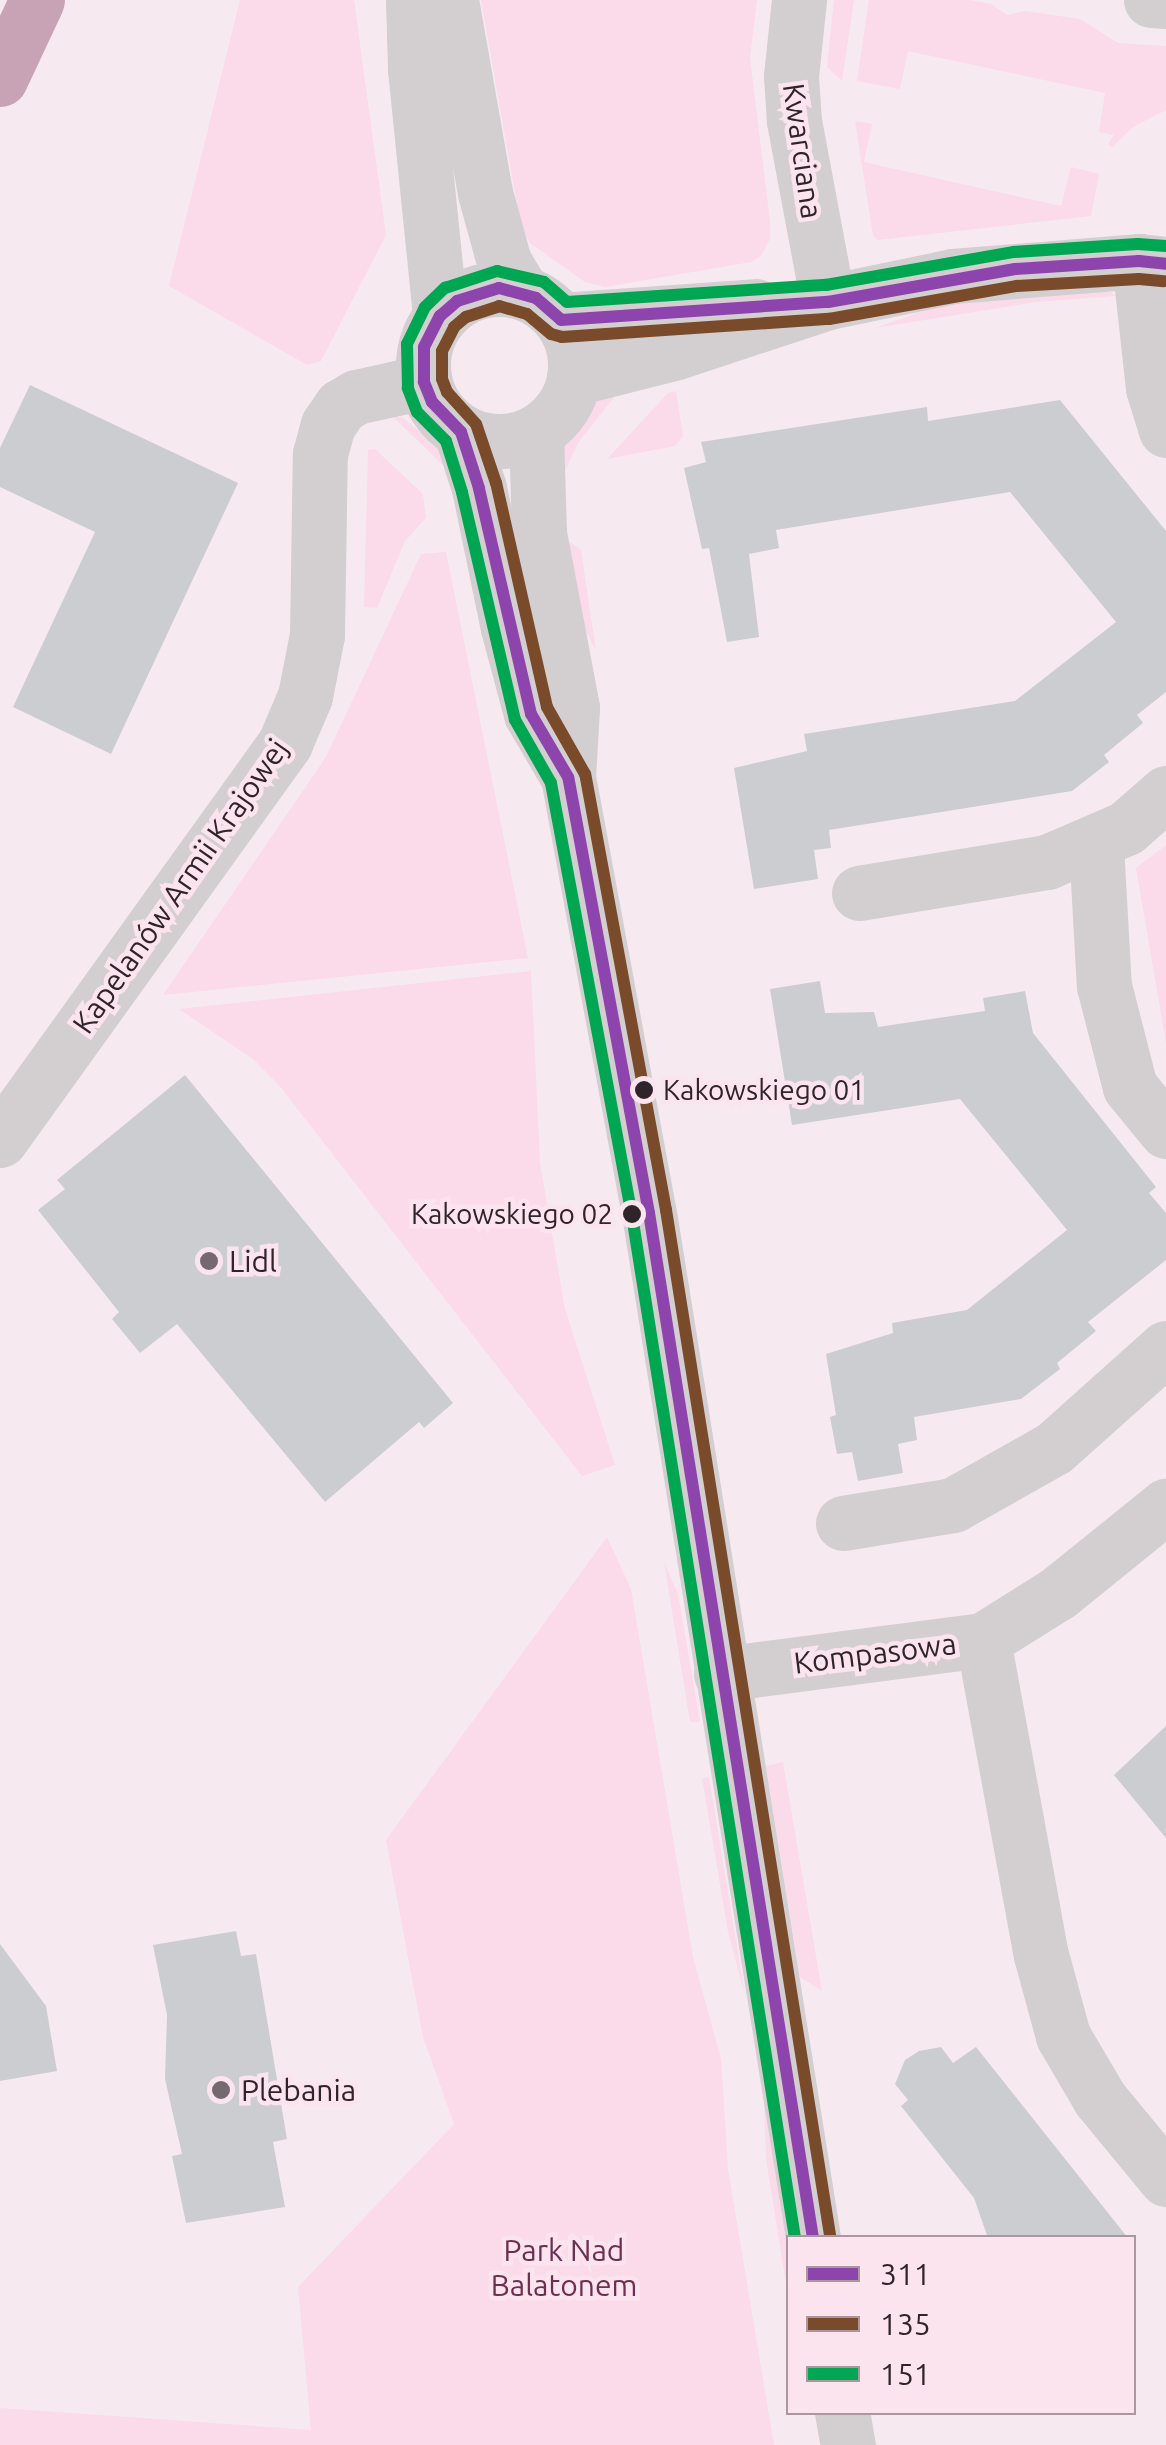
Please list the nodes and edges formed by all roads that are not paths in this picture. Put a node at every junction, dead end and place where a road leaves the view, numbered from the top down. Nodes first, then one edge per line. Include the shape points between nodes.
1 (413, 0) edge
2 (452, 0) edge
3 (799, 0) edge
4 (1151, 0) edge
5 (1166, 1) edge
6 (1152, 263) edge
7 (828, 302) junction
8 (541, 306) junction
9 (440, 316) junction
10 (574, 378) junction
11 (424, 382) junction
12 (1166, 430) edge
13 (461, 432) junction
14 (536, 432) junction
15 (568, 777) junction
16 (1166, 793) edge
17 (1096, 845) junction
18 (859, 893) dead end
19 (1166, 1131) edge
20 (0, 1140) edge
21 (1166, 1348) edge
22 (1166, 1506) edge
23 (843, 1523) dead end
24 (984, 1640) junction
25 (720, 1674) junction
26 (1166, 2179) edge
27 (814, 2235) edge
28 (843, 2415) edge
29 (848, 2445) edge

1 - 9 street
2 - 8 street via 504,262
3 - 7 street, Kwarciana via 794,121
4 - 5 street
6 - 7 street via 953,276
6 - 12 street via 1153,388
7 - 8 street
7 - 10 street
8 - 9 street via 477,291
8 - 10 street via 570,338
9 - 11 street via 424,347
10 - 14 street via 568,400
11 - 13 street via 432,402
11 - 20 street, Kapelanów Armii Krajowej via 356,397 328,426 320,454 317,635 305,696 285,743
13 - 14 street via 486,441
13 - 15 street via 531,714
14 - 15 street via 539,533 572,708
15 - 25 street via 642,1174
16 - 17 street
17 - 18 street via 1048,862
17 - 19 street via 1104,986 1130,1087
21 - 23 street via 1054,1448 953,1505
22 - 24 street, Kompasowa via 1058,1593
24 - 25 street, Kompasowa
24 - 26 street via 1041,1955 1063,2036 1100,2099
25 - 27 street
28 - 29 street

